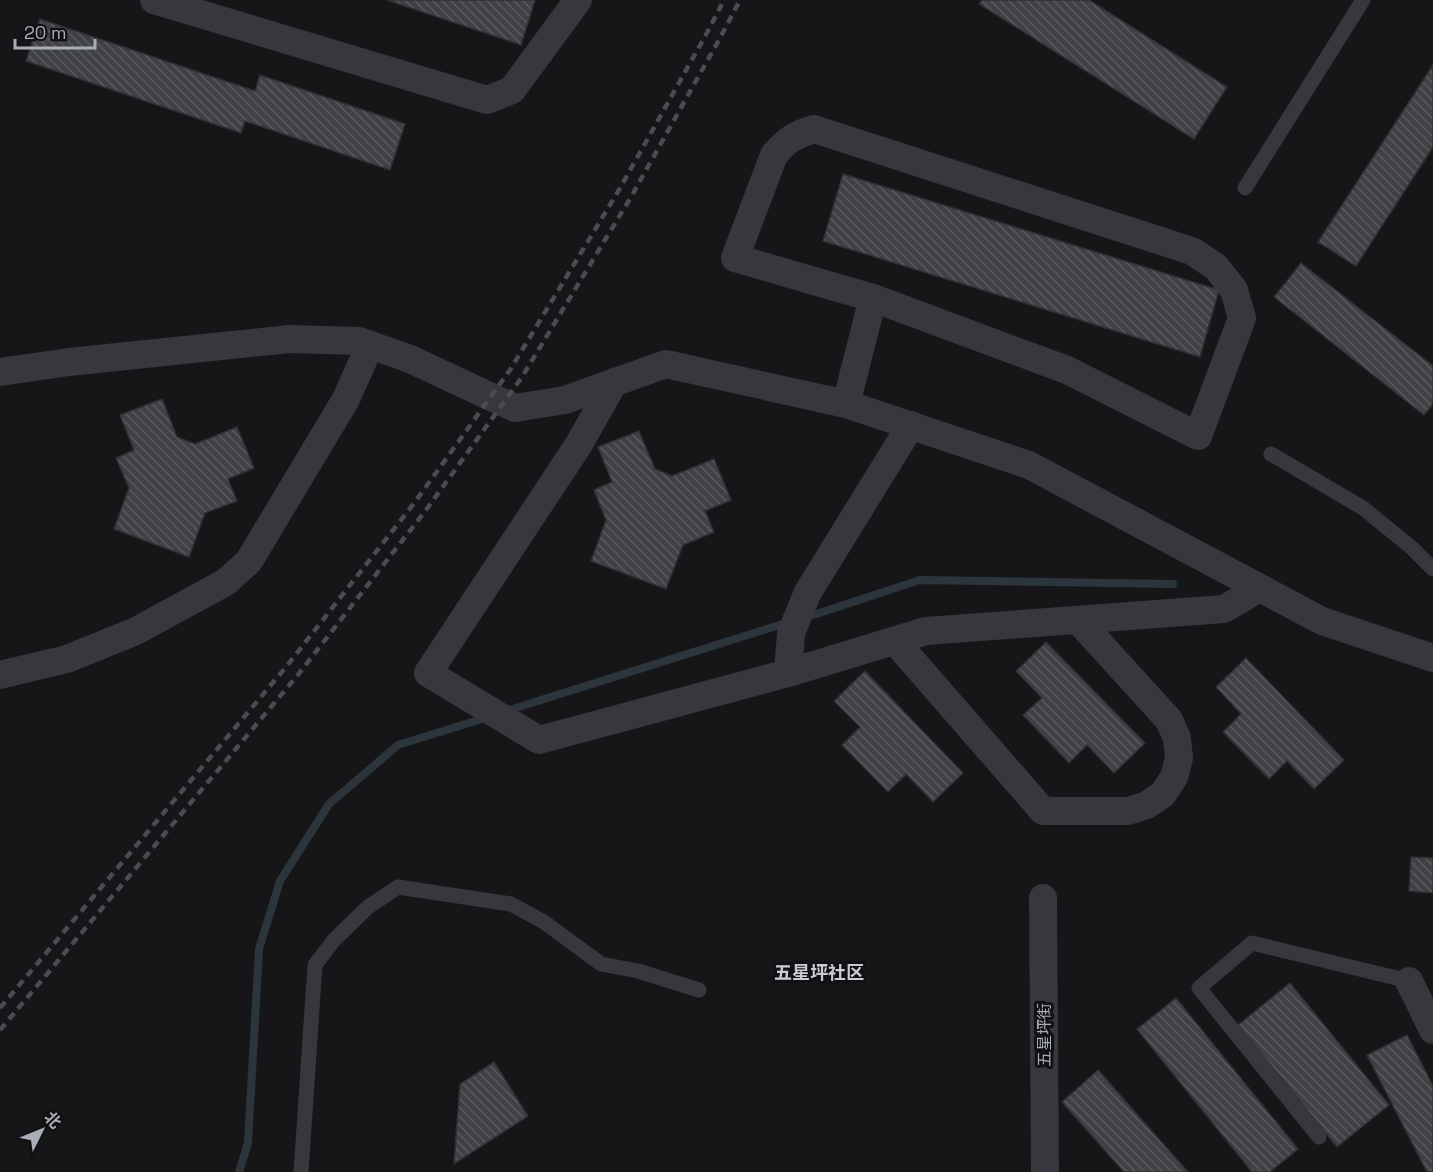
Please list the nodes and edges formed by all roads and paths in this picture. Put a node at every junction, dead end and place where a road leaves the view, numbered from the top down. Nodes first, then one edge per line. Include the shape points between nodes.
1 (154, 0) edge
2 (578, 0) edge
3 (1363, 0) edge
4 (1245, 188) dead end
5 (873, 298) junction
6 (370, 345) junction
7 (0, 372) edge
8 (614, 382) junction
9 (846, 404) junction
10 (911, 425) junction
11 (1271, 454) dead end
12 (1433, 568) edge
13 (1260, 588) junction
14 (1078, 620) junction
15 (895, 641) junction
16 (1433, 658) edge
17 (788, 673) junction
18 (0, 675) edge
19 (1043, 897) dead end
20 (1409, 981) joint
21 (699, 990) dead end
22 (1433, 1030) edge
23 (1319, 1137) dead end
24 (301, 1172) edge
25 (1045, 1172) edge

1 - 2 street via 487,100 512,90
3 - 4 lane
5 - 5 street via 1067,370 1198,436 1242,318 1234,290 1216,267 1192,251 814,129 798,134 784,142 774,155 735,258
5 - 9 street
6 - 7 street via 359,341 290,339
6 - 8 street via 410,359 515,408 565,400
6 - 18 street via 346,399 249,561 226,582 136,631 67,659
8 - 9 street via 666,364
8 - 17 street via 579,444 428,673 539,740
9 - 10 street
10 - 13 street via 1029,465
10 - 17 street via 808,592 791,633
11 - 12 lane via 1364,508
13 - 14 street via 1224,609
13 - 16 street via 1322,621
14 - 15 street via 927,631
14 - 15 street via 1169,720 1177,738 1179,758 1174,777 1163,794 1147,806 1128,811 1043,811
15 - 17 street
19 - 25 street, 五星坪街
20 - 22 street
20 - 23 lane via 1252,943 1199,988
21 - 24 lane via 601,964 544,922 511,904 398,887 368,907 315,965

